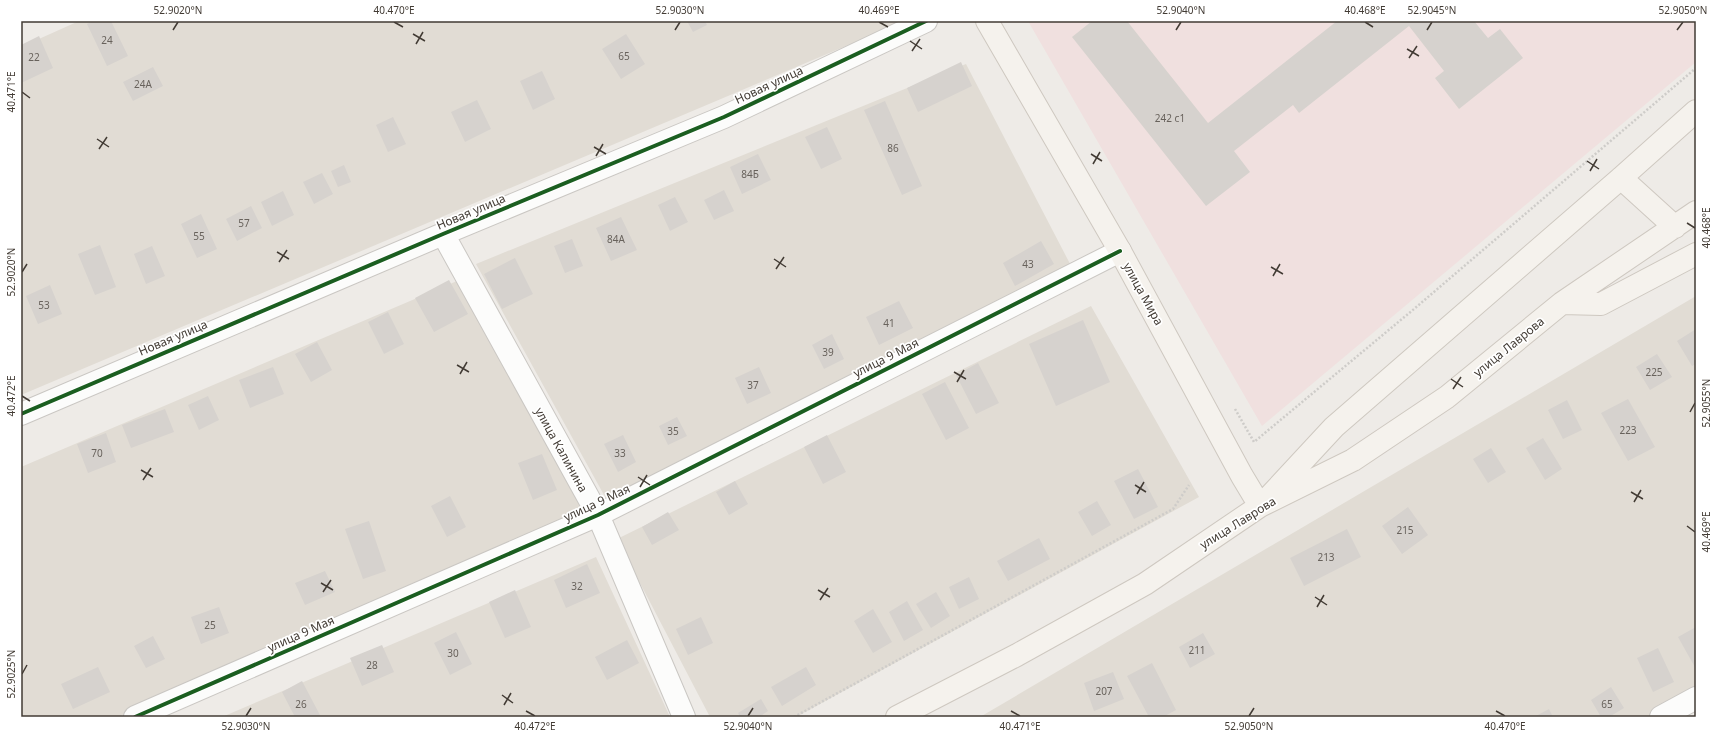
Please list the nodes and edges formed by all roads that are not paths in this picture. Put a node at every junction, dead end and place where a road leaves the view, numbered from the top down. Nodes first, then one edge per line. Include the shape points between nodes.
1 (926, 21) edge
2 (987, 21) edge
3 (1696, 111) edge
4 (1621, 178) junction
5 (1696, 212) edge
6 (1675, 228) junction
7 (443, 234) junction
8 (1120, 251) junction
9 (1696, 254) edge
10 (1562, 303) junction
11 (21, 414) edge
12 (1260, 506) junction
13 (598, 515) junction
14 (1696, 698) edge
15 (135, 717) edge
16 (684, 717) edge
17 (897, 717) edge
18 (1661, 717) edge

1 - 7 street, Новая улица via 724,117
2 - 8 main road, улица Мира
3 - 4 main road
4 - 6 main road
4 - 12 main road via 1334,427
5 - 6 main road, улица Лаврова
6 - 10 main road, улица Лаврова
7 - 11 street, Новая улица
7 - 13 street, улица Калинина
8 - 12 main road, улица Мира
8 - 13 street, улица 9 Мая
9 - 10 main road via 1601,304
10 - 12 main road, улица Лаврова via 1441,402 1353,460
12 - 17 main road, улица Лаврова via 1145,584
13 - 15 street, улица 9 Мая
13 - 16 street, улица Калинина
14 - 18 street

